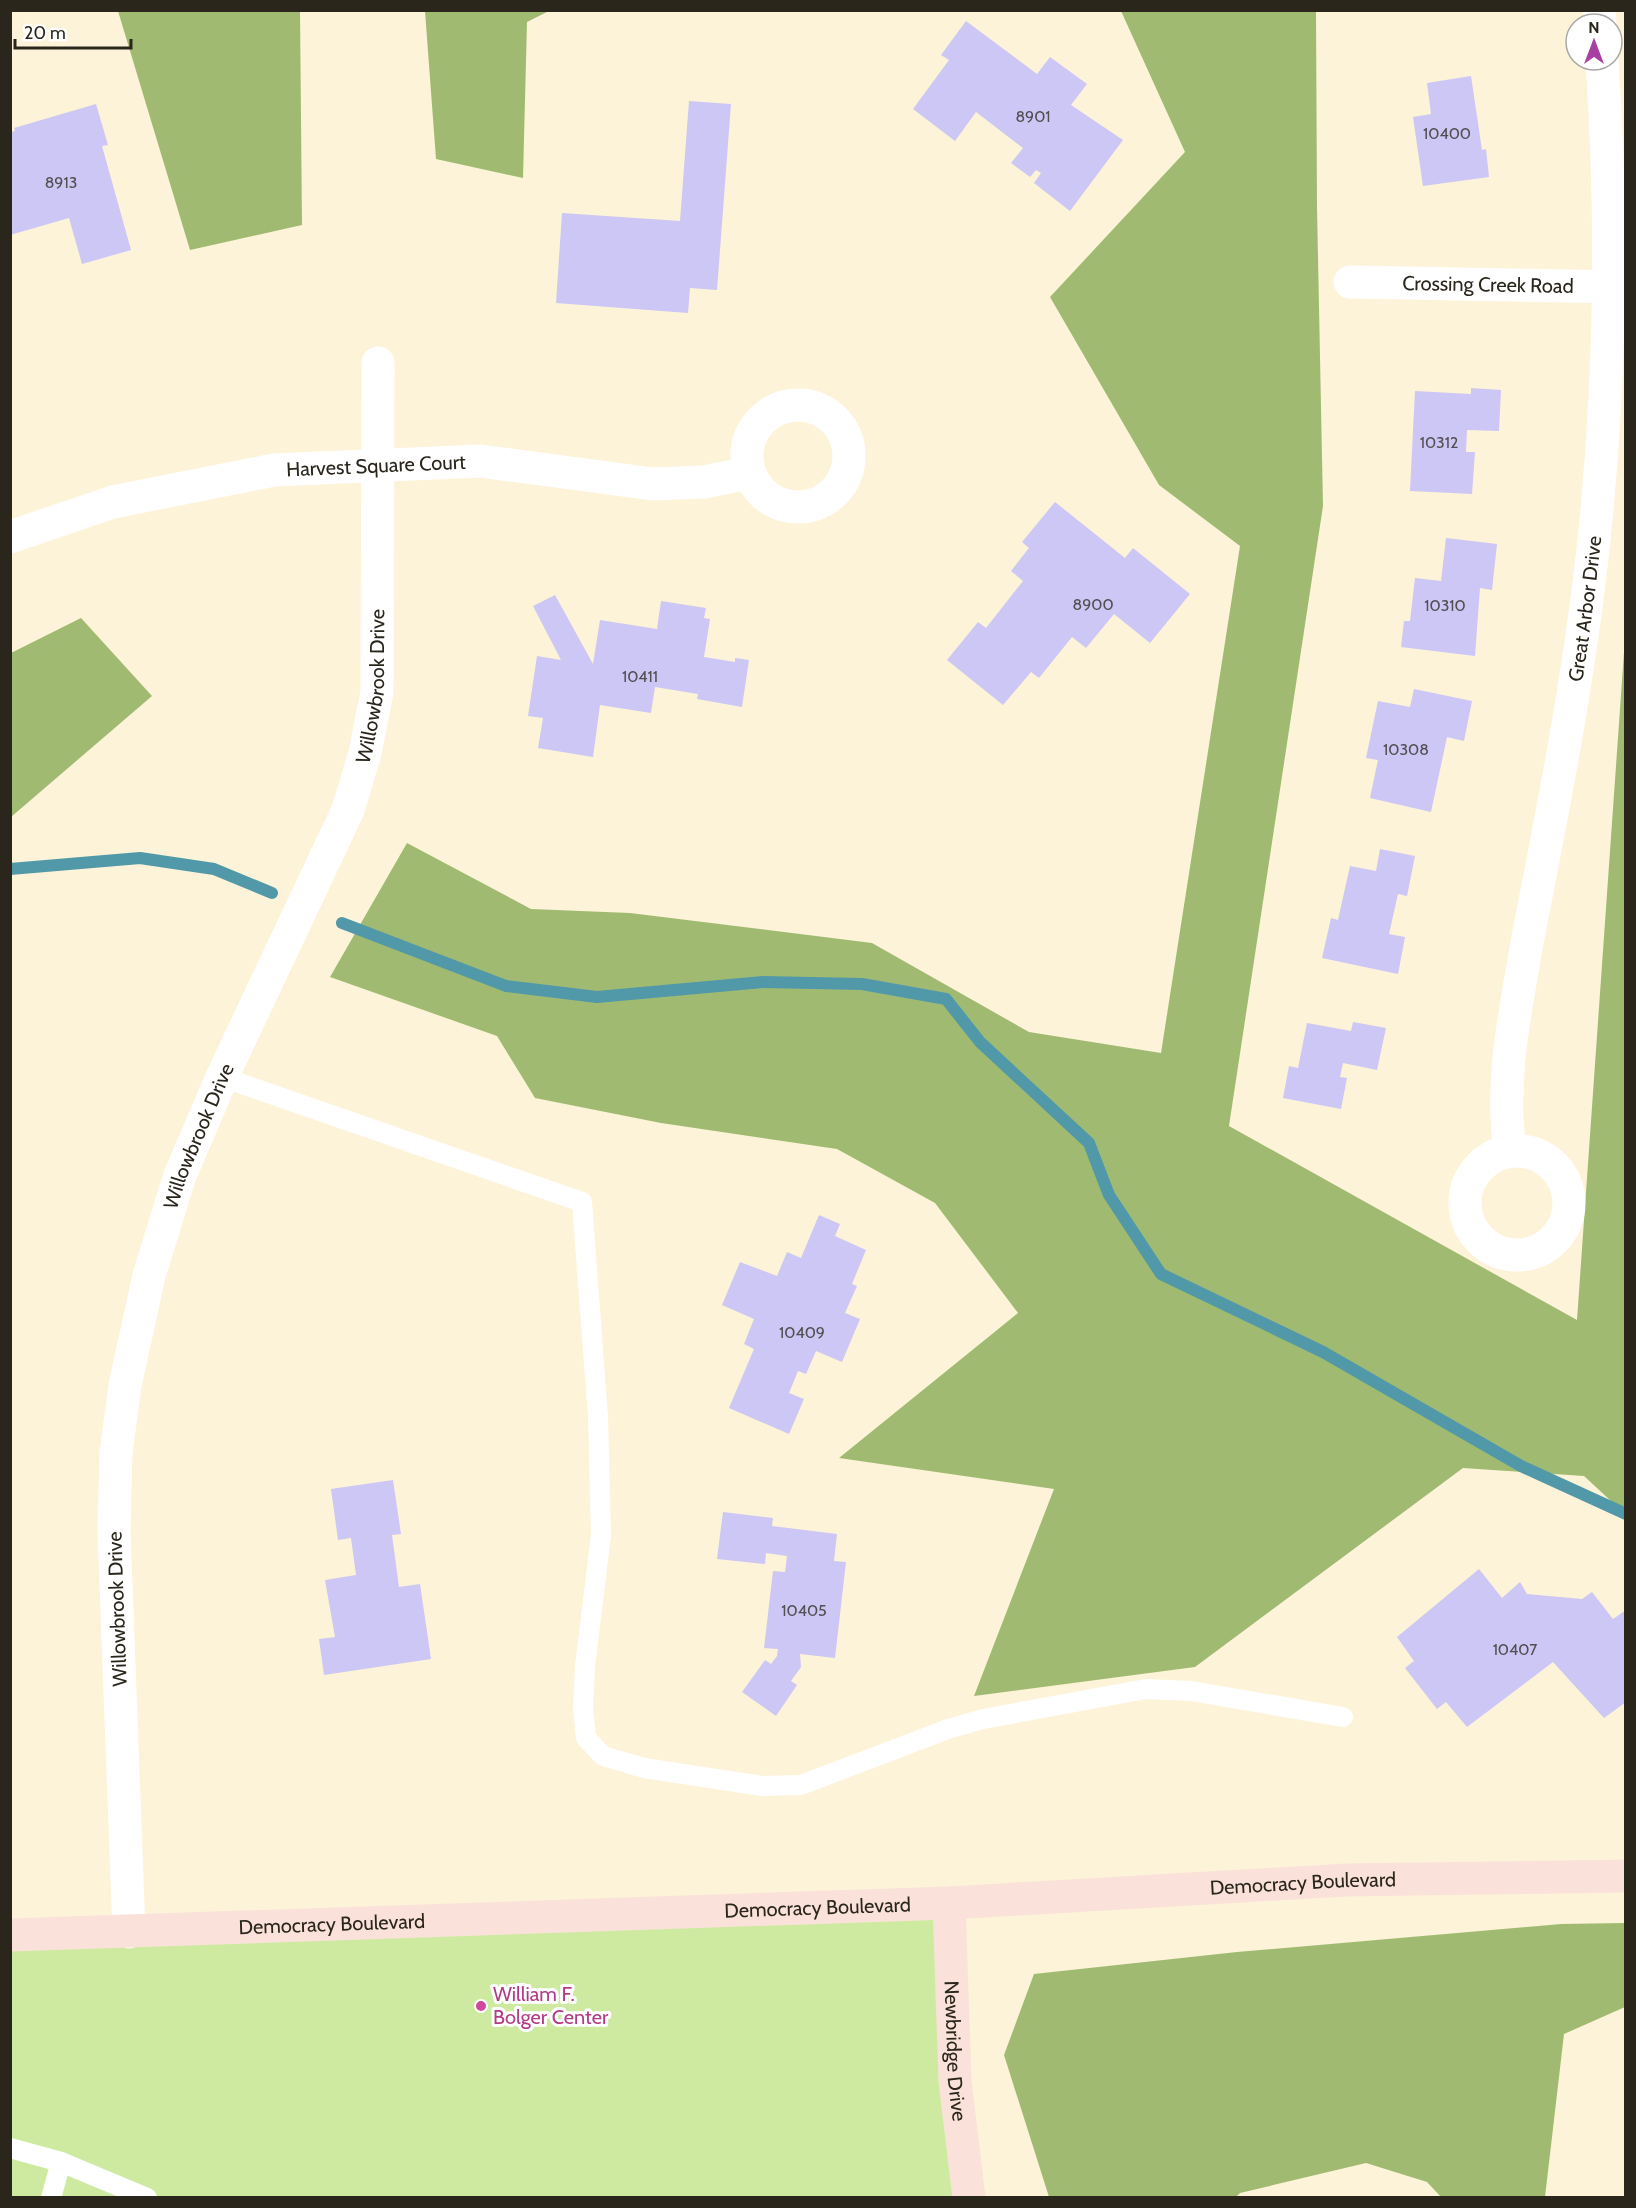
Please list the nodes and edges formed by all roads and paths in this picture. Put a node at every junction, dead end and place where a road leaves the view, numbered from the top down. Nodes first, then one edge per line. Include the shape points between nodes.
1 (1603, 72) edge
2 (1350, 282) dead end
3 (1616, 286) edge
4 (378, 363) dead end
5 (377, 465) junction
6 (749, 473) dead end
7 (10, 537) edge
8 (222, 1077) junction
9 (1510, 1151) dead end
10 (1343, 1717) dead end
11 (1626, 1876) edge
12 (949, 1903) junction
13 (129, 1932) junction
14 (10, 1935) edge
15 (10, 2148) edge
16 (61, 2162) junction
17 (51, 2198) edge
18 (147, 2198) edge
19 (969, 2198) edge

1 - 3 street, Great Arbor Drive
2 - 3 street, Crossing Creek Road
3 - 9 street, Great Arbor Drive via 1591,564 1574,688 1505,1087
4 - 5 street, Willowbrook Drive
5 - 6 street, Harvest Square Court via 480,461 653,484 704,482
5 - 7 street, Harvest Square Court via 274,470 221,479 113,502
5 - 8 street, Willowbrook Drive via 377,692 365,753 348,810
8 - 10 lane via 582,1203 598,1417 601,1535 583,1708 586,1738 603,1756 644,1768 762,1786 801,1785 983,1719 1146,1689 1191,1691
8 - 13 street, Willowbrook Drive via 179,1178 149,1276 125,1385 116,1453 114,1530
11 - 12 main road, Democracy Boulevard via 1346,1880
12 - 13 main road, Democracy Boulevard
12 - 19 main road, Newbridge Drive via 955,2081
13 - 14 main road, Democracy Boulevard
15 - 16 lane
16 - 17 lane
16 - 18 lane

